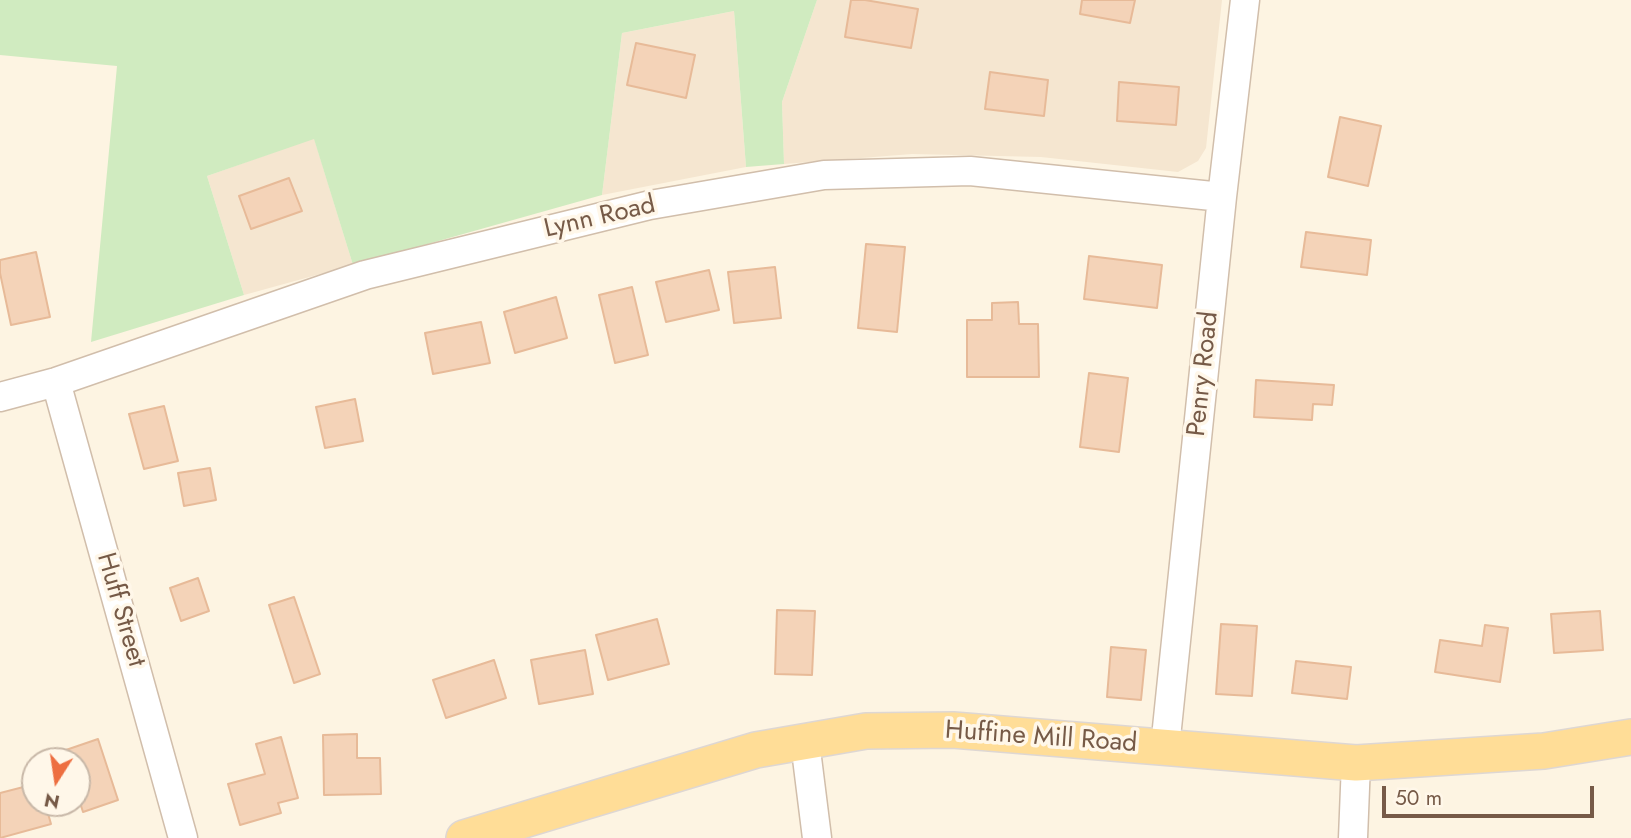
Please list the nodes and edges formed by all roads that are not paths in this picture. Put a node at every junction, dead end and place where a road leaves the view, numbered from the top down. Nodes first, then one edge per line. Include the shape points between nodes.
1 (1245, 0) edge
2 (1222, 197) junction
3 (56, 382) junction
4 (0, 397) edge
5 (1631, 737) edge
6 (805, 742) junction
7 (1165, 747) junction
8 (1356, 763) junction
9 (183, 838) edge
10 (464, 838) edge
11 (817, 838) edge
12 (1353, 838) edge

1 - 2 street, Penry Road
2 - 3 street, Lynn Road via 970,171 824,175 650,205 365,275
2 - 7 street, Penry Road
3 - 4 street, Lynn Road
3 - 9 street, Huff Street
5 - 8 main road, Huffine Mill Road via 1544,751
6 - 7 main road, Huffine Mill Road via 866,731 953,730
6 - 10 main road, Huffine Mill Road via 757,750
6 - 11 street
7 - 8 main road, Huffine Mill Road
8 - 12 street

